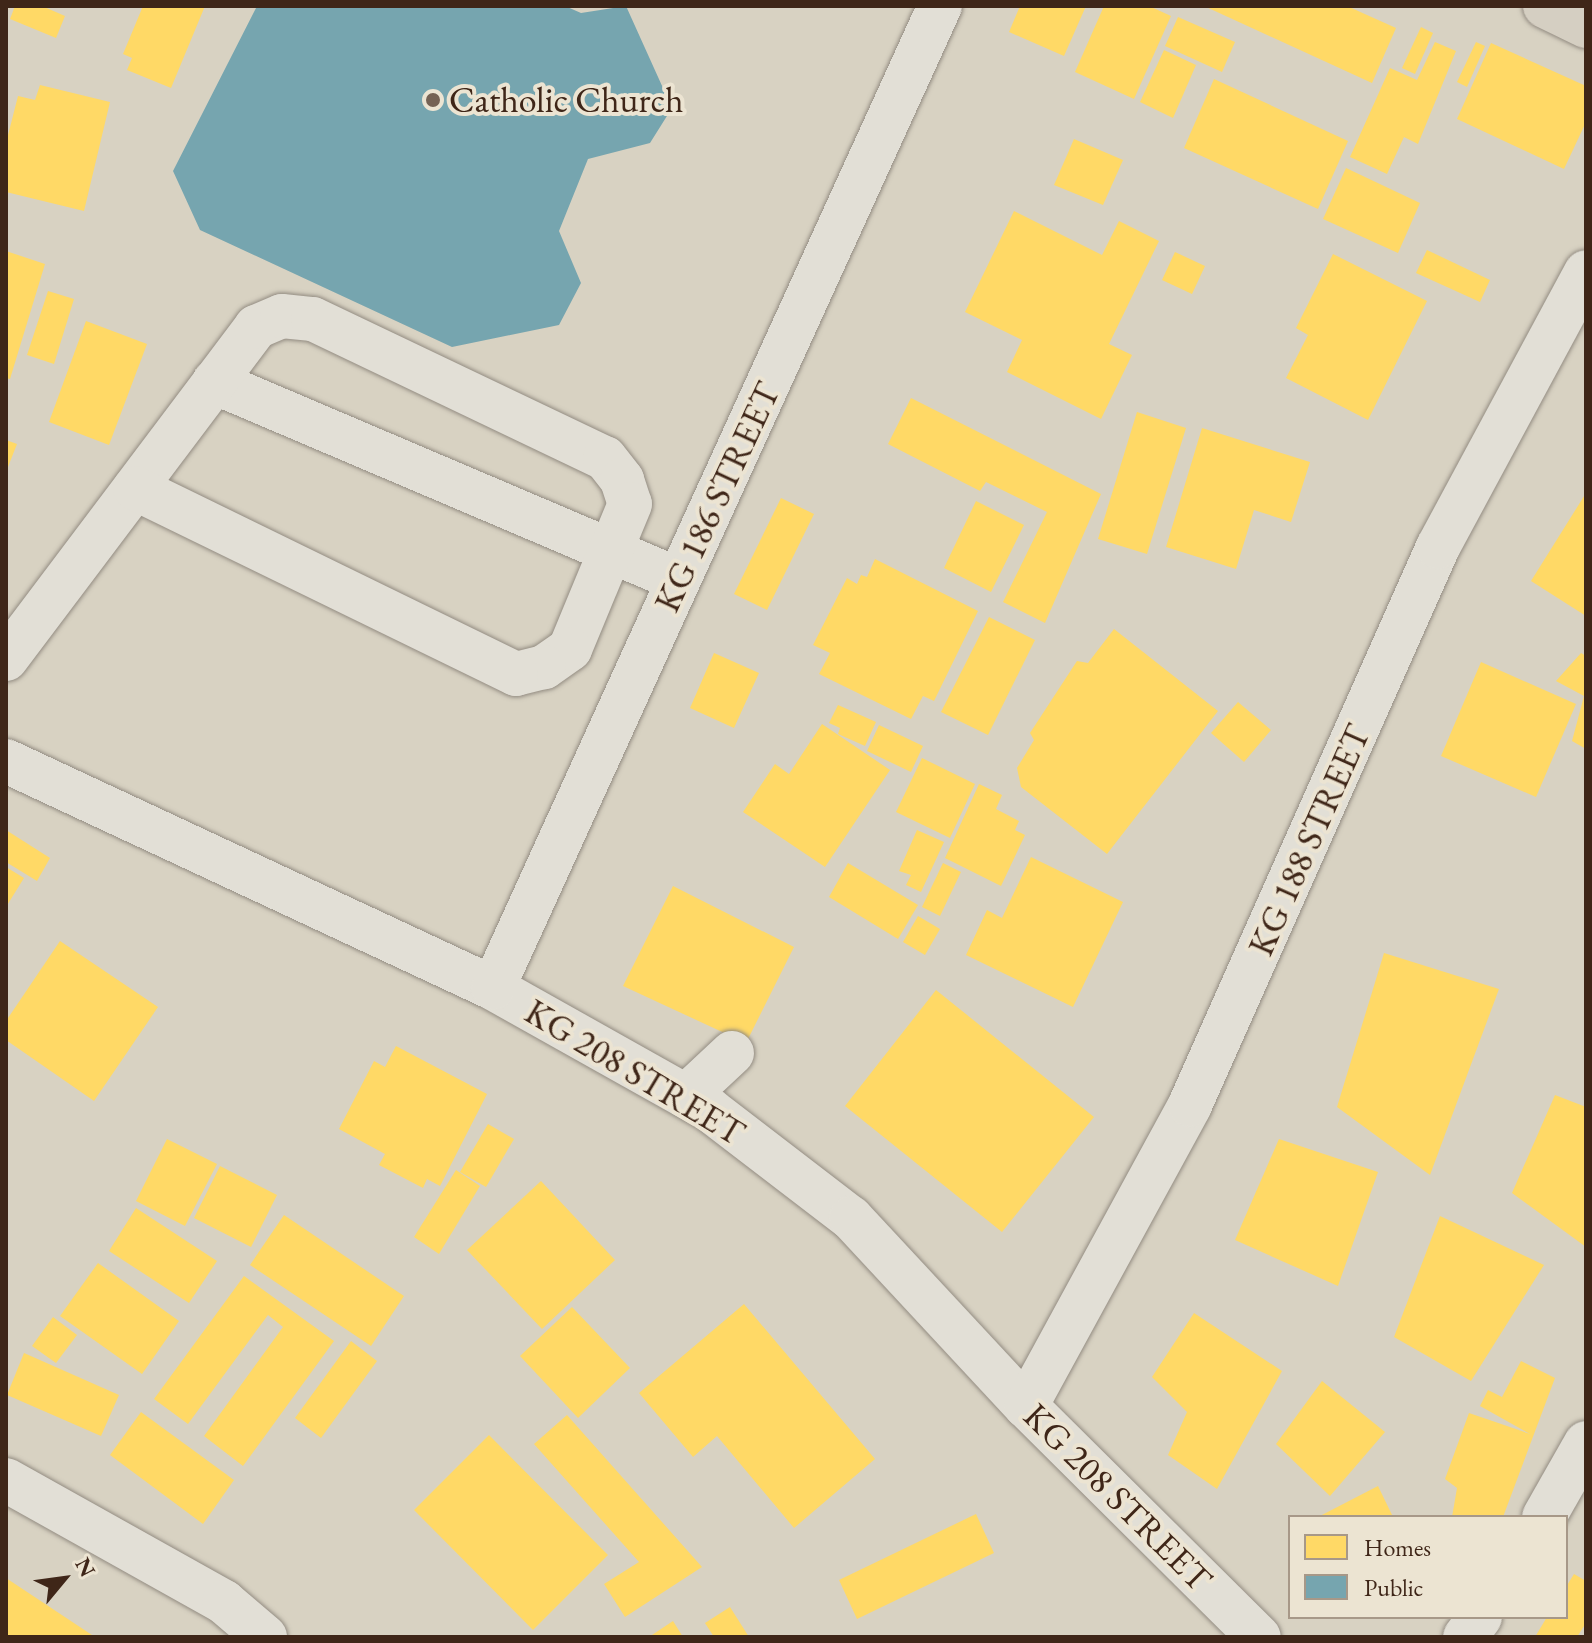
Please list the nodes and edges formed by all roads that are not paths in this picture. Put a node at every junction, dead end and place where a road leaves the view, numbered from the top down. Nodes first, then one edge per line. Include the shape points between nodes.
1 (940, 6) edge
2 (1545, 6) edge
3 (1586, 26) edge
4 (1586, 272) edge
5 (214, 382) junction
6 (135, 488) junction
7 (614, 551) junction
8 (679, 580) junction
9 (6, 659) edge
10 (6, 761) edge
11 (493, 988) junction
12 (732, 1053) dead end
13 (686, 1096) junction
14 (1026, 1406) junction
15 (1586, 1443) edge
16 (6, 1480) edge
17 (1545, 1515) edge
18 (1478, 1619) edge
19 (265, 1637) edge
20 (1259, 1637) edge
21 (1465, 1637) edge

1 - 8 street, KG 186 STREET
2 - 3 main road
4 - 14 street, KG 188 STREET via 1438,547 1190,1105
5 - 6 street
5 - 7 street
5 - 7 street via 256,327 282,316 313,319 605,458 622,480 630,504
6 - 7 street via 516,674 544,667 570,649
6 - 9 street
7 - 8 street
8 - 11 street, KG 186 STREET
10 - 11 street, KG 208 STREET
11 - 13 street, KG 208 STREET
12 - 13 street
13 - 14 street, KG 208 STREET via 851,1218
14 - 20 street, KG 208 STREET
15 - 17 street
16 - 19 street via 224,1602
18 - 21 street

